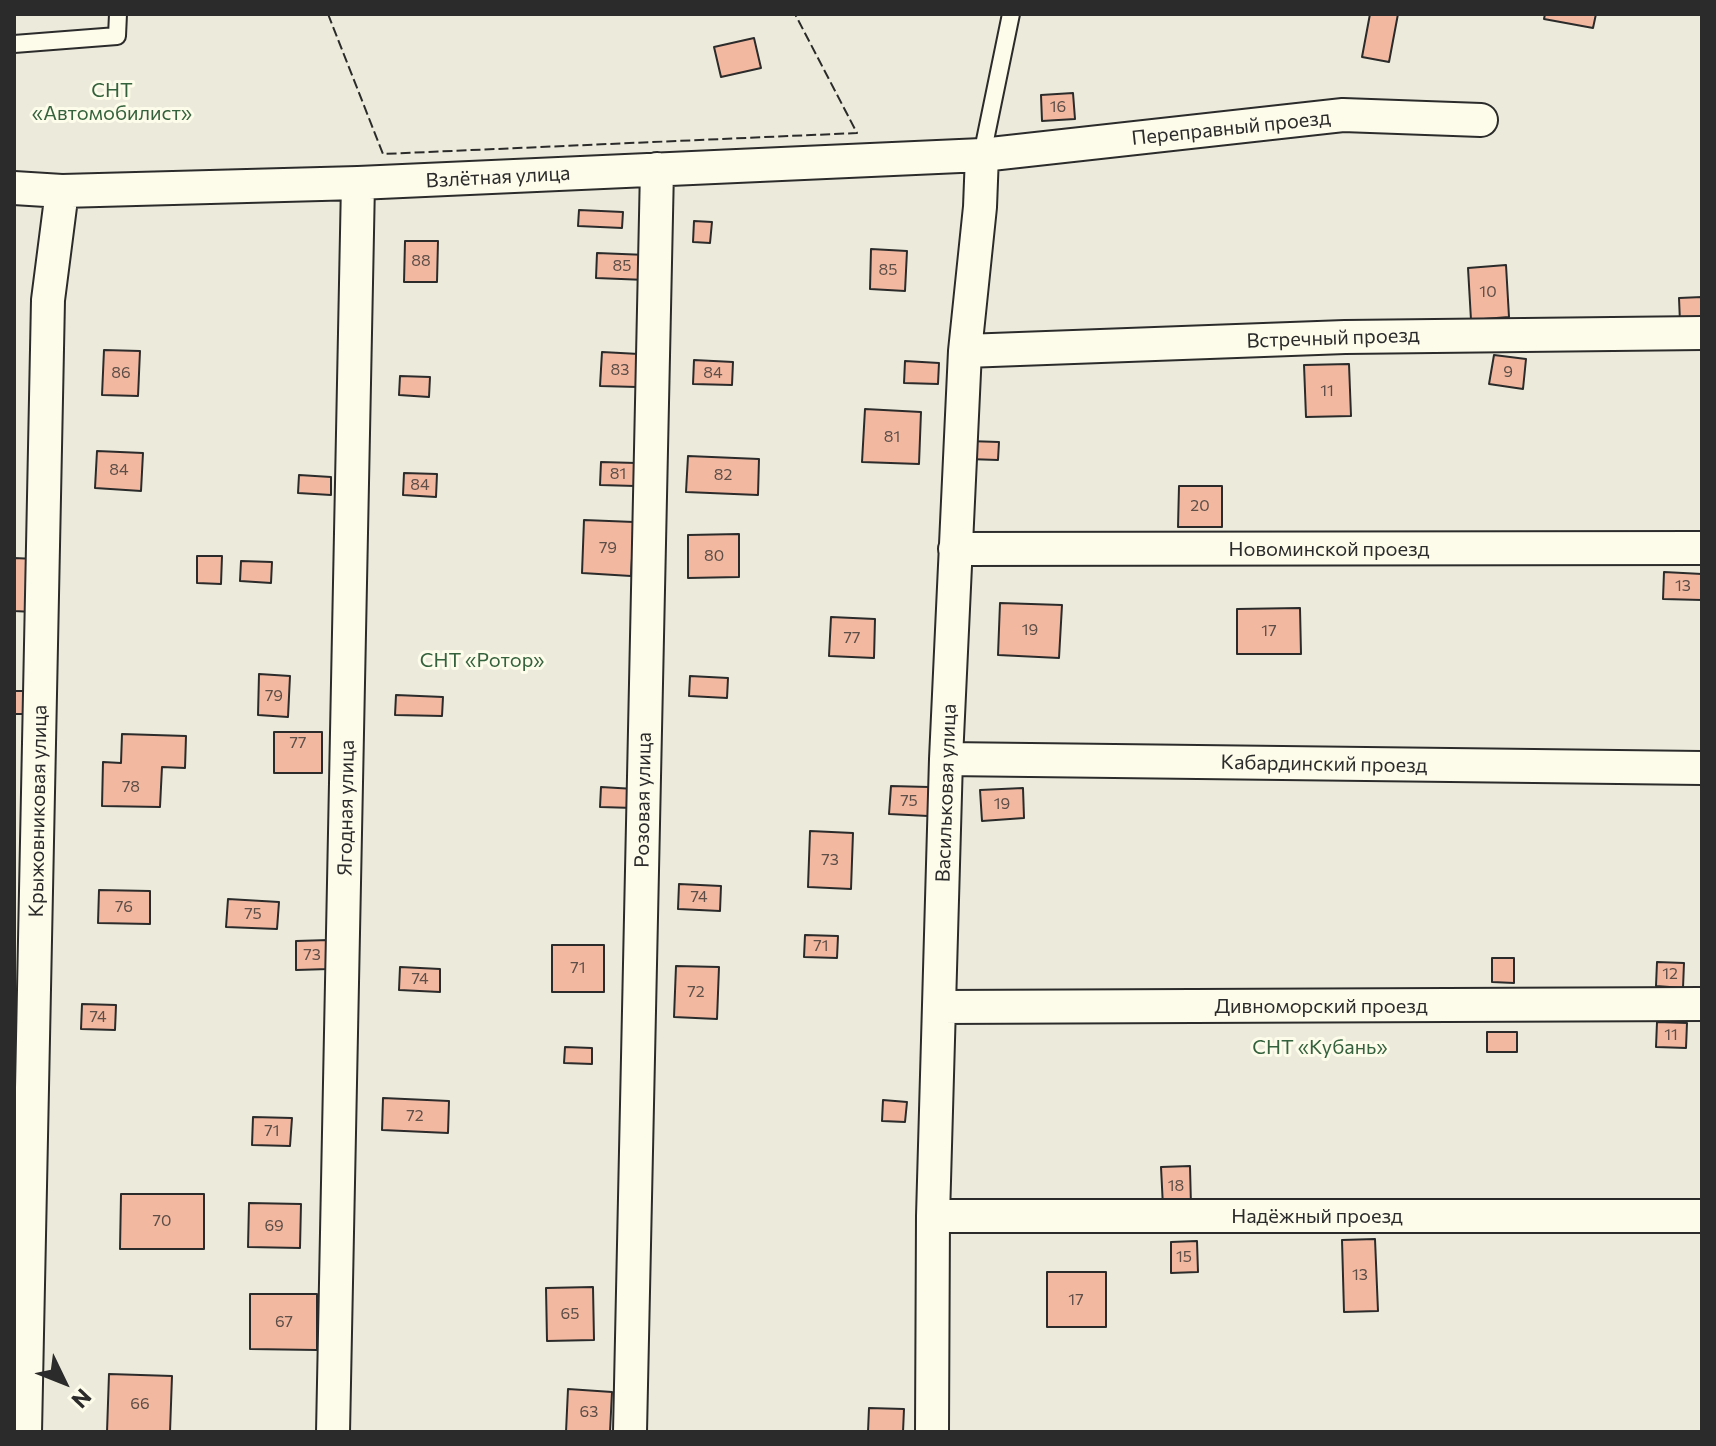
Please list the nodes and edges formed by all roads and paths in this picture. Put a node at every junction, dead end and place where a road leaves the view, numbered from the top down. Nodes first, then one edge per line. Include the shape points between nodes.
1 (118, 14) edge
2 (1011, 14) edge
3 (14, 44) edge
4 (1481, 120) dead end
5 (982, 155) junction
6 (657, 169) junction
7 (358, 183) junction
8 (14, 188) edge
9 (62, 191) junction
10 (1702, 333) edge
11 (965, 351) junction
12 (1702, 548) edge
13 (955, 549) junction
14 (946, 759) junction
15 (1702, 768) edge
16 (1702, 1004) edge
17 (939, 1007) junction
18 (933, 1216) junction
19 (1702, 1216) edge
20 (25, 1432) edge
21 (333, 1432) edge
22 (630, 1432) edge
23 (932, 1432) edge

1 - 3 lane via 117,36
2 - 5 lane
4 - 5 street, Переправный проезд via 1343,115
5 - 6 street, Взлётная улица
5 - 11 street, Васильковая улица
6 - 7 street, Взлётная улица
6 - 22 street, Розовая улица
7 - 9 street, Взлётная улица
7 - 21 street, Ягодная улица
8 - 9 street, Взлётная улица
9 - 20 street, Крыжовниковая улица via 48,300
10 - 11 street, Встречный проезд via 1361,336
11 - 13 street, Васильковая улица
12 - 13 street, Новоминской проезд
13 - 14 street, Васильковая улица
14 - 15 street, Кабардинский проезд
14 - 17 street, Васильковая улица
16 - 17 street, Дивноморский проезд
17 - 18 street, Васильковая улица
18 - 19 street, Надёжный проезд
18 - 23 street, Васильковая улица

